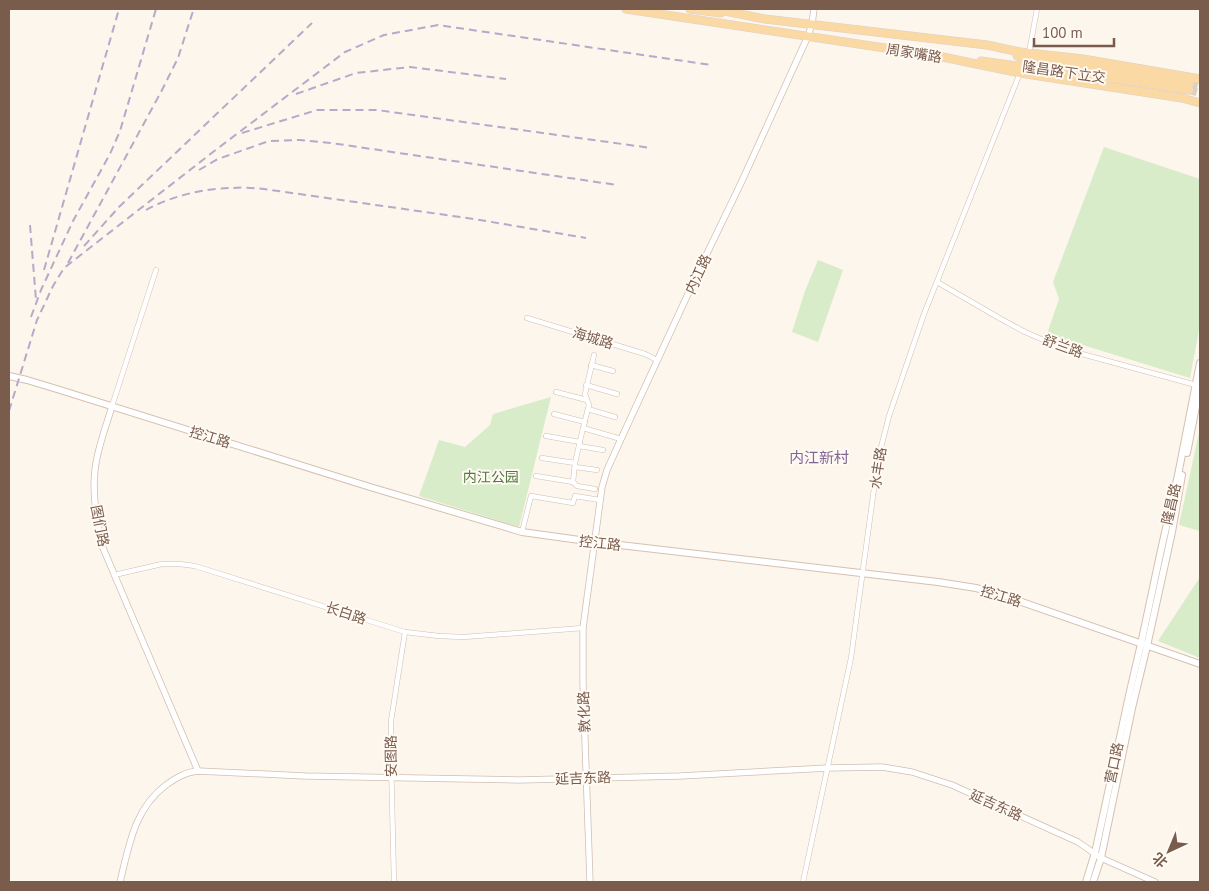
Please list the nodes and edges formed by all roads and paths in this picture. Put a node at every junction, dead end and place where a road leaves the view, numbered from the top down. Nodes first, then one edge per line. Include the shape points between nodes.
1 (626, 9) edge
2 (690, 9) edge
3 (715, 9) edge
4 (814, 9) edge
5 (1037, 9) edge
6 (765, 19) junction
7 (812, 24) junction
8 (808, 36) junction
9 (961, 42) junction
10 (1029, 53) junction
11 (938, 56) junction
12 (1020, 73) junction
13 (1200, 79) tunnel mouth
14 (1200, 103) edge
15 (156, 270) dead end
16 (937, 282) junction
17 (527, 318) dead end
18 (594, 355) dead end
19 (657, 360) junction
20 (1200, 363) edge
21 (591, 365) junction
22 (613, 371) dead end
23 (9, 376) edge
24 (586, 385) junction
25 (1199, 385) edge
26 (556, 392) dead end
27 (617, 394) dead end
28 (587, 400) junction
29 (112, 406) junction
30 (588, 409) junction
31 (554, 414) dead end
32 (615, 417) dead end
33 (585, 422) junction
34 (583, 428) junction
35 (546, 436) dead end
36 (620, 439) junction
37 (579, 444) junction
38 (603, 450) dead end
39 (542, 458) dead end
40 (575, 465) junction
41 (597, 470) dead end
42 (536, 476) dead end
43 (573, 482) junction
44 (595, 489) dead end
45 (600, 500) junction
46 (522, 532) junction
47 (594, 542) junction
48 (863, 574) junction
49 (114, 575) junction
50 (583, 628) junction
51 (405, 632) junction
52 (1144, 645) junction
53 (1200, 664) edge
54 (828, 768) junction
55 (198, 771) junction
56 (392, 778) junction
57 (586, 778) junction
58 (1098, 856) junction
59 (120, 882) edge
60 (394, 882) edge
61 (590, 882) edge
62 (803, 882) edge
63 (1086, 882) edge
64 (1093, 882) edge
65 (1156, 882) edge

1 - 8 main road, 周家嘴路
2 - 6 main road
3 - 6 main road, 周家嘴路
4 - 7 street, 内江路
5 - 10 street
6 - 7 main road, 周家嘴路
7 - 8 street, 内江路
7 - 9 main road, 周家嘴路
8 - 11 main road, 周家嘴路
8 - 19 street, 内江路
9 - 10 main road, 周家嘴路
9 - 11 main road, 隆昌路下立交 via 1043,61 1190,87
10 - 13 main road, 周家嘴路
11 - 12 main road, 周家嘴路
12 - 14 main road, 周家嘴路
12 - 16 street, 水丰路
15 - 29 street, 图们路
16 - 25 street, 舒兰路 via 1046,341
16 - 48 street, 水丰路 via 883,438
17 - 19 street, 海城路
18 - 21 street
19 - 36 street, 内江路
20 - 25 main road, 隆昌路
21 - 22 street
21 - 24 street
23 - 29 main road, 控江路
24 - 27 street
24 - 28 street
25 - 52 main road, 隆昌路 via 1161,550
26 - 28 street
28 - 30 street
29 - 46 main road, 控江路
29 - 49 street, 图们路 via 95,468 94,497 103,548
30 - 32 street
30 - 33 street
31 - 33 street
33 - 34 street
34 - 36 street
34 - 37 street
35 - 37 street
36 - 45 street, 内江路 via 607,470
37 - 38 street
37 - 40 street
39 - 40 street
40 - 41 street
40 - 43 street
42 - 43 street
43 - 44 street via 577,486
45 - 46 street via 575,496 573,503 531,496
45 - 47 street, 内江路
46 - 47 main road, 控江路
47 - 48 main road, 控江路
47 - 50 street, 敦化路
48 - 52 main road, 控江路 via 976,588
48 - 54 street, 水丰路 via 851,658
49 - 51 street, 长白路 via 162,564 195,566
49 - 55 street, 图们路
50 - 51 street, 长白路 via 464,637
50 - 57 street, 敦化路
51 - 56 street, 安图路 via 391,721
52 - 53 main road, 控江路
52 - 58 main road, 营口路 via 1130,691
54 - 57 street, 延吉东路
54 - 58 street, 延吉东路 via 882,767 934,778 1078,842
54 - 62 street, 水丰路
55 - 56 street, 延吉东路
55 - 59 street, 延吉东路 via 183,774 160,789 148,803 135,824
56 - 57 street, 延吉东路 via 493,781
56 - 60 street, 安图路
57 - 61 street, 敦化路
58 - 63 main road, 营口路
58 - 64 main road, 营口路
58 - 65 street, 延吉东路

